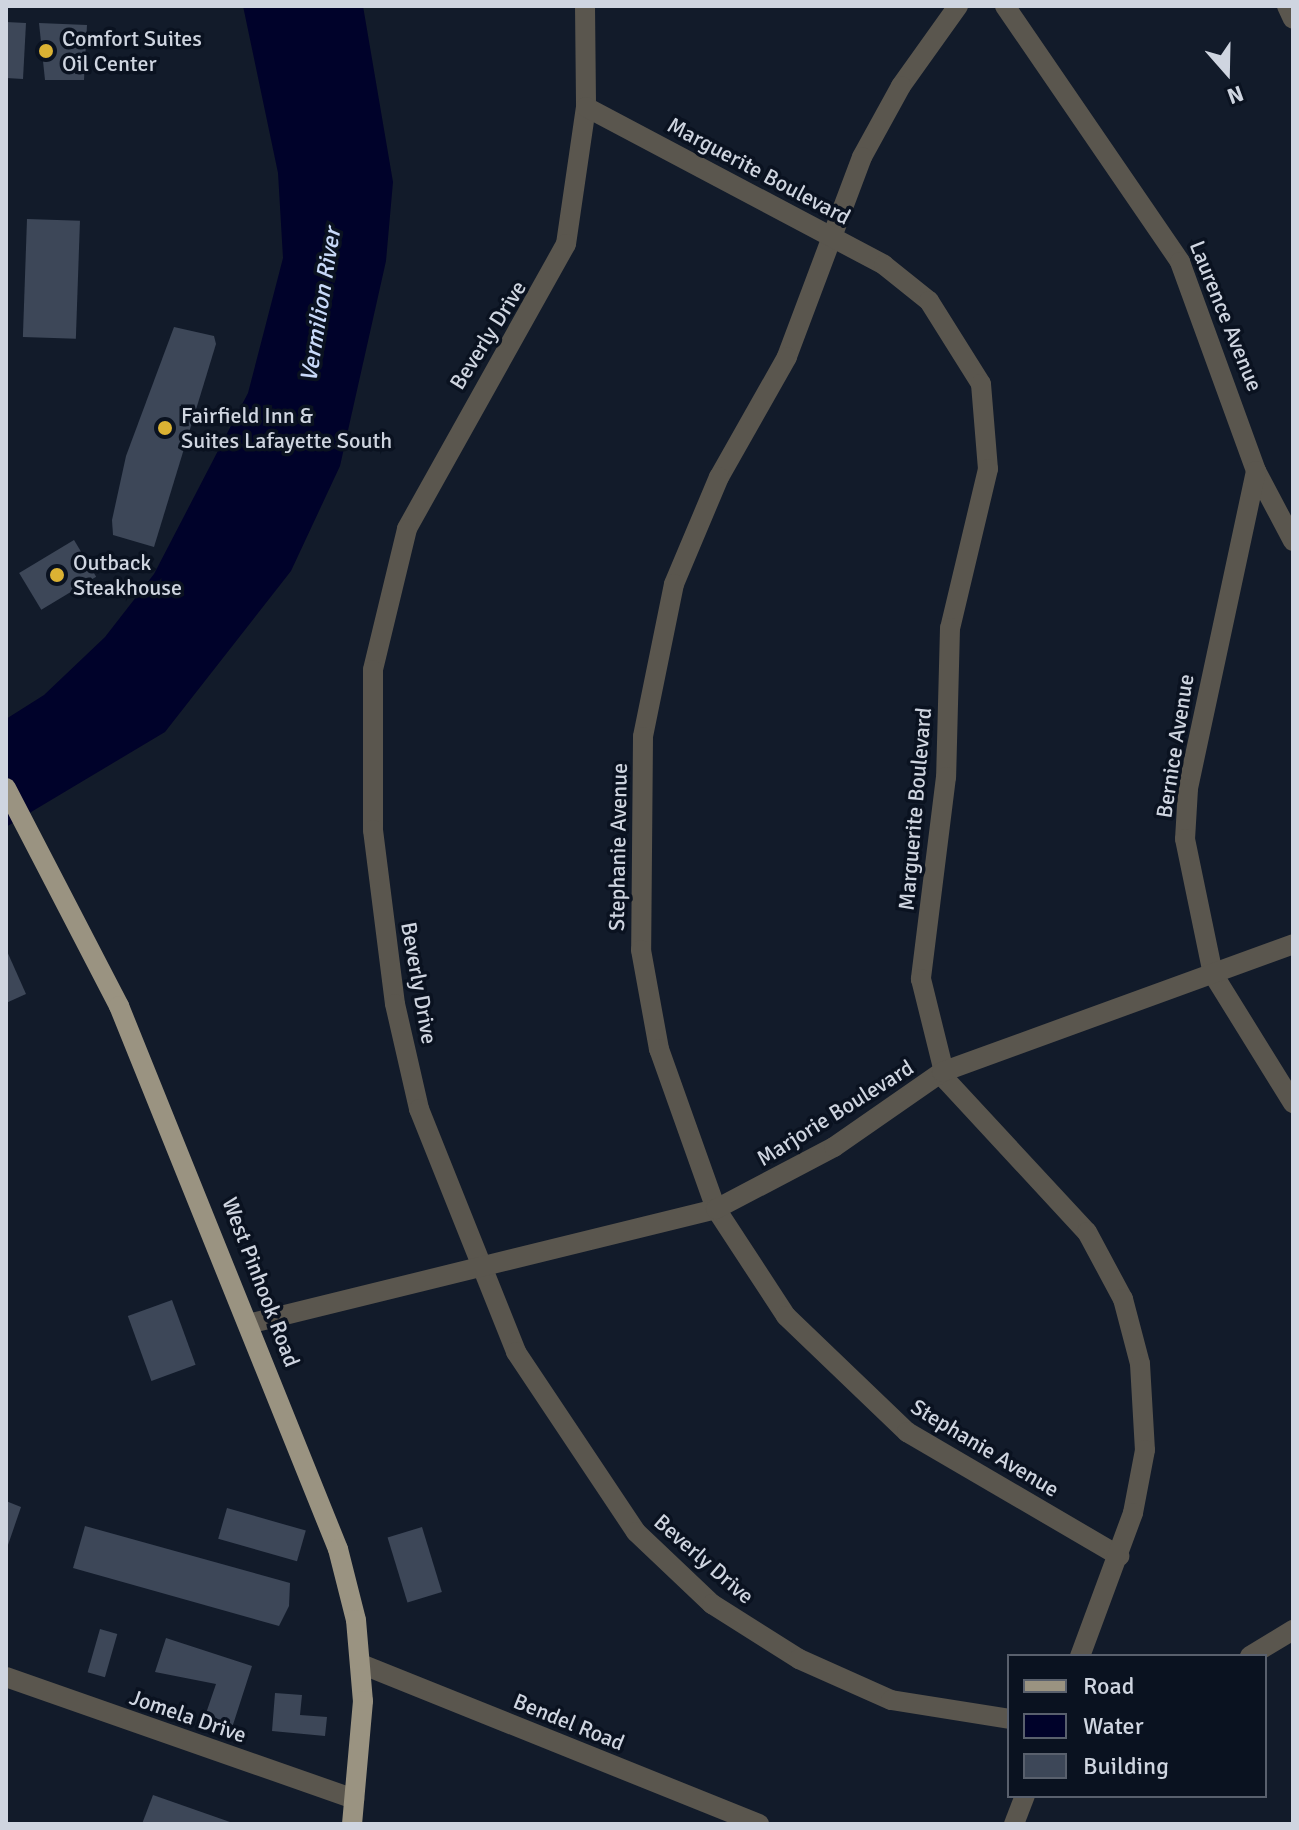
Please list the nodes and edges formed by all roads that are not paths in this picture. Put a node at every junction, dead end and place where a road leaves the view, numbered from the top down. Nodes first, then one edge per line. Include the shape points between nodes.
1 (585, 6) edge
2 (958, 6) edge
3 (1005, 6) edge
4 (1287, 6) edge
5 (1293, 19) edge
6 (586, 107) junction
7 (827, 237) junction
8 (1256, 471) junction
9 (1293, 541) edge
10 (6, 788) edge
11 (1293, 944) edge
12 (1213, 974) junction
13 (942, 1072) junction
14 (1293, 1103) edge
15 (716, 1209) junction
16 (478, 1268) junction
17 (252, 1323) junction
18 (1119, 1556) junction
19 (1293, 1630) edge
20 (1081, 1654) edge
21 (1253, 1654) edge
22 (361, 1664) junction
23 (6, 1677) edge
24 (1007, 1719) edge
25 (1024, 1798) edge
26 (354, 1799) junction
27 (352, 1824) edge
28 (759, 1824) edge
29 (1014, 1824) edge

1 - 6 street, Beverly Drive
2 - 7 street, Stephanie Avenue via 901,86
3 - 8 street, Laurence Avenue via 1170,243 1209,328
4 - 5 street
6 - 7 street, Marguerite Boulevard
6 - 16 street, Beverly Drive via 562,255 407,529 373,670 373,830 395,1004 419,1109
7 - 13 street, Marguerite Boulevard via 884,265 929,301 976,369 991,436 950,628 946,777 921,979
7 - 15 street, Stephanie Avenue via 787,357 719,477 674,584 643,737 638,885 648,999
8 - 9 street, Laurence Avenue
8 - 12 street, Bernice Avenue via 1188,789 1188,865
10 - 17 main road, West Pinhook Road via 119,1006
11 - 12 street, Marjorie Boulevard
12 - 13 street, Marjorie Boulevard
12 - 14 street, Bernice Avenue
13 - 15 street, Marjorie Boulevard via 834,1147
13 - 18 street, Marguerite Boulevard via 965,1108 1087,1232 1123,1299 1146,1410 1142,1466
15 - 16 street, Marjorie Boulevard
15 - 18 street, Stephanie Avenue via 786,1316 869,1402 949,1459
16 - 17 street, Marjorie Boulevard
16 - 24 street, Beverly Drive via 548,1408 611,1503 712,1604 799,1659 879,1695
17 - 22 main road, West Pinhook Road via 338,1549
18 - 20 street, Marguerite Boulevard
19 - 21 street
22 - 26 main road, West Pinhook Road
22 - 28 street, Bendel Road
23 - 26 street, Jomela Drive
25 - 29 street
26 - 27 main road, West Pinhook Road

